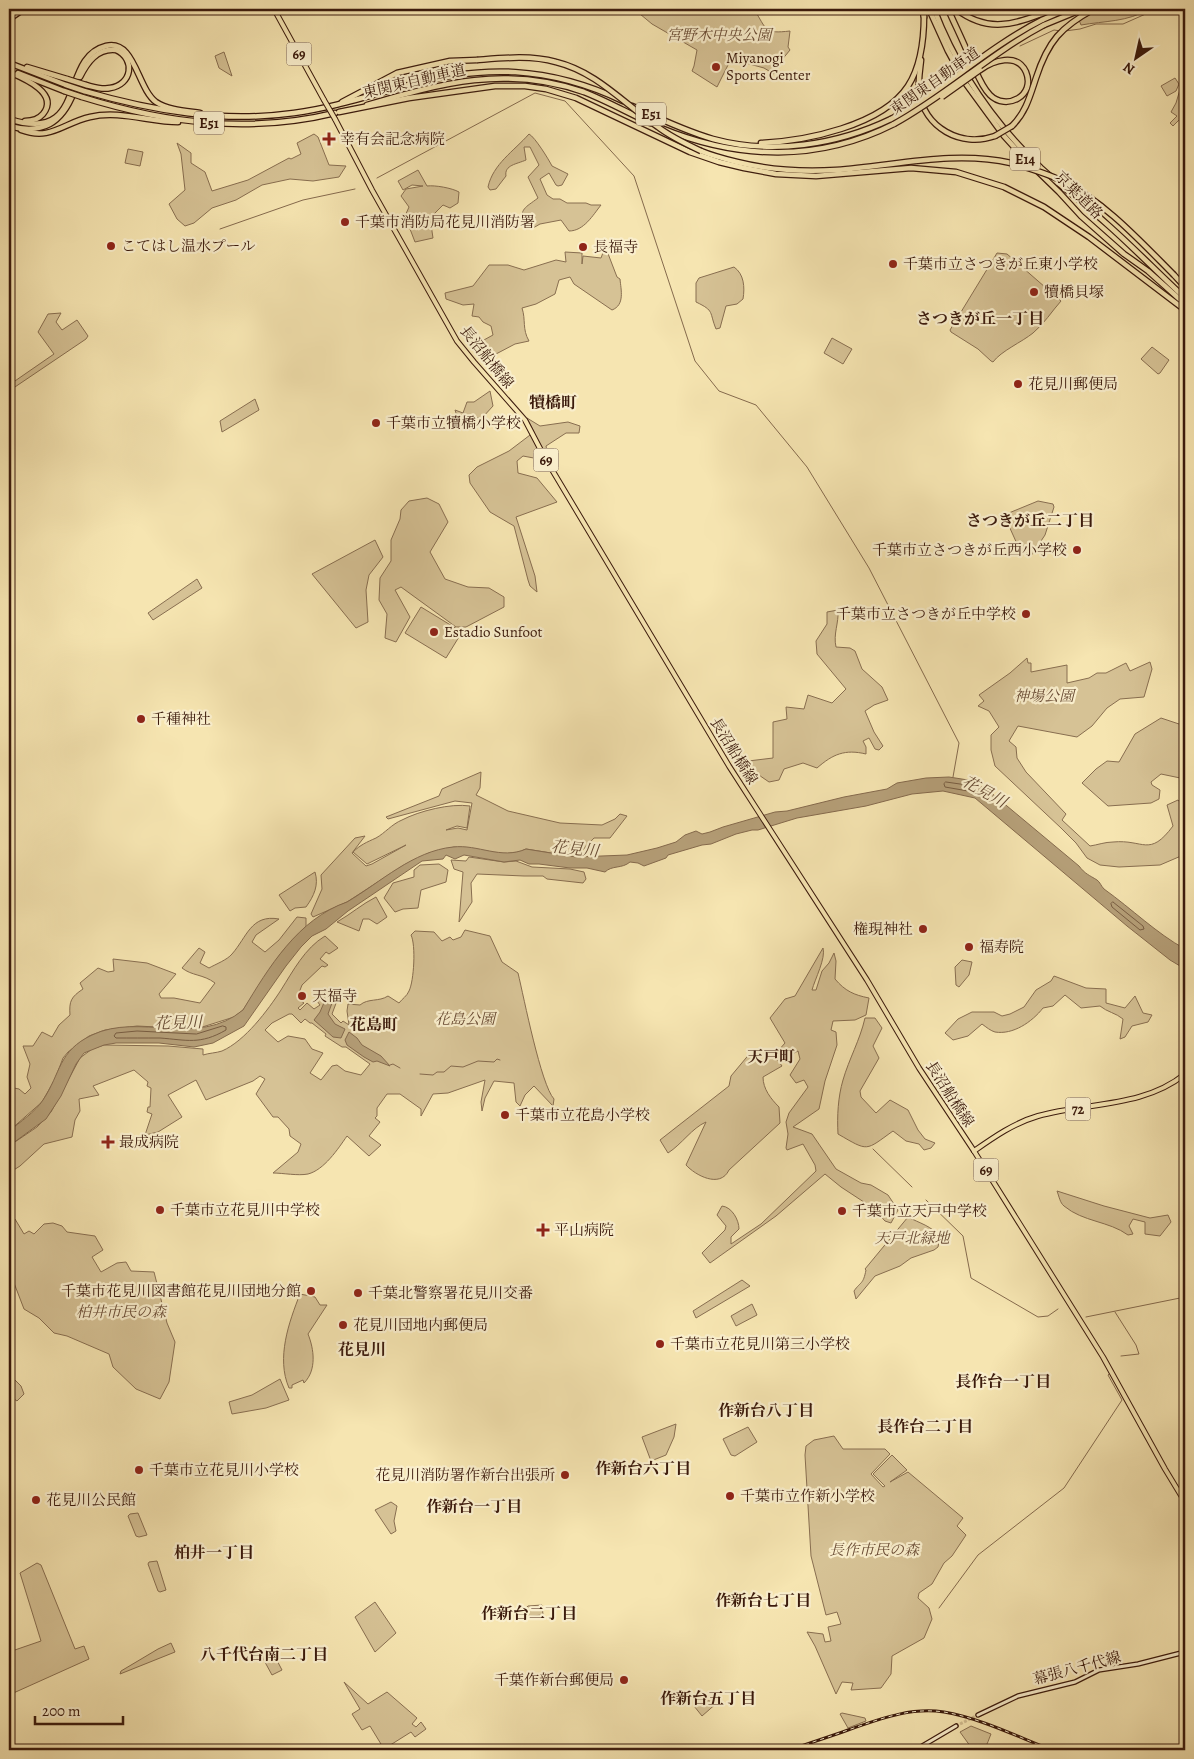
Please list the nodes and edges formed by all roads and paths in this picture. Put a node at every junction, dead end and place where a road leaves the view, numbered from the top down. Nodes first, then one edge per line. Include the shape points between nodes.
1 (17, 9) edge
2 (24, 9) edge
3 (274, 9) edge
4 (922, 9) edge
5 (930, 9) edge
6 (934, 9) edge
7 (956, 9) edge
8 (1055, 9) edge
9 (1066, 9) edge
10 (1083, 9) edge
11 (1094, 9) edge
12 (948, 10) edge
13 (9, 15) edge
14 (924, 15) junction
15 (9, 19) edge
16 (9, 62) edge
17 (9, 71) edge
18 (334, 106) junction
19 (921, 109) junction
20 (339, 112) junction
21 (247, 116) junction
22 (9, 119) edge
23 (202, 123) junction
24 (9, 126) edge
25 (740, 144) junction
26 (800, 173) junction
27 (816, 174) junction
28 (1185, 287) edge
29 (1185, 298) edge
30 (1185, 304) edge
31 (1185, 310) edge
32 (1185, 1074) edge
33 (974, 1151) junction
34 (1185, 1502) edge
35 (1185, 1652) edge
36 (978, 1714) tunnel mouth
37 (956, 1726) tunnel mouth
38 (896, 1750) edge

1 - 13 highway
2 - 15 highway
3 - 33 main road, 長沼船橋線 / 69, bridge via 457,341 525,420 729,766
4 - 14 highway
5 - 30 highway, 京葉道路 / E14 via 966,84 1009,142 1081,216
6 - 29 highway, 京葉道路 / E14 via 970,80 1017,143 1128,242
7 - 8 highway via 971,19 996,25 1014,23
9 - 25 highway, 東関東自動車道 / E51, bridge via 1014,34 891,119 827,141 770,146
10 - 19 highway, 東関東自動車道 / E51, bridge via 1044,25 1006,47
11 - 14 highway, bridge via 1065,27 1053,41 1026,107 1012,126 996,136 975,140 955,137 941,129 928,114 921,98 918,84
12 - 19 highway, bridge via 969,56 983,86 995,99 1014,101 1026,89 1026,71 1015,62 999,60 980,70 940,98
14 - 25 highway via 923,39 913,78 893,103 855,123 808,138
16 - 21 highway, 東関東自動車道 / E51, bridge via 66,85 138,106 194,115
16 - 24 highway, bridge via 67,79 86,85 109,89 120,85 129,73 127,58 116,50 104,50 84,70 67,108 60,117 41,128
17 - 22 highway via 38,88 45,96 46,105 44,113 33,121
17 - 23 highway, 東関東自動車道 / E51, bridge via 136,112
18 - 21 highway, 東関東自動車道 / E51 via 292,114
18 - 25 highway, 東関東自動車道 / E51 via 464,73 533,74 585,86 693,132
18 - 26 highway, bridge via 397,73 450,61 541,59 567,65 595,78 669,135 701,151 744,164
19 - 20 highway, 東関東自動車道 / E51, bridge via 858,140 807,151 756,152 714,146 663,128 583,92 512,78 456,82
20 - 23 highway, 東関東自動車道 / E51 via 274,123
20 - 26 highway via 409,98 495,86 525,86 576,98 675,146 713,160 761,172
21 - 22 highway via 185,111 161,104 147,93 130,56 121,48 111,46 100,48 90,56 65,106 53,119 33,125
23 - 24 highway via 104,115 86,118 46,134 31,134
26 - 27 highway
27 - 28 highway, bridge via 935,159 1011,163 1040,171 1092,200
27 - 31 highway via 911,168 987,180 1044,207
32 - 33 main road, 72 via 1142,1097 1030,1119
33 - 34 main road, 長沼船橋線 / 69 via 1103,1357
35 - 36 main road, 幕張八千代線 via 1099,1670 1075,1682 1018,1696
37 - 38 main road via 916,1749

